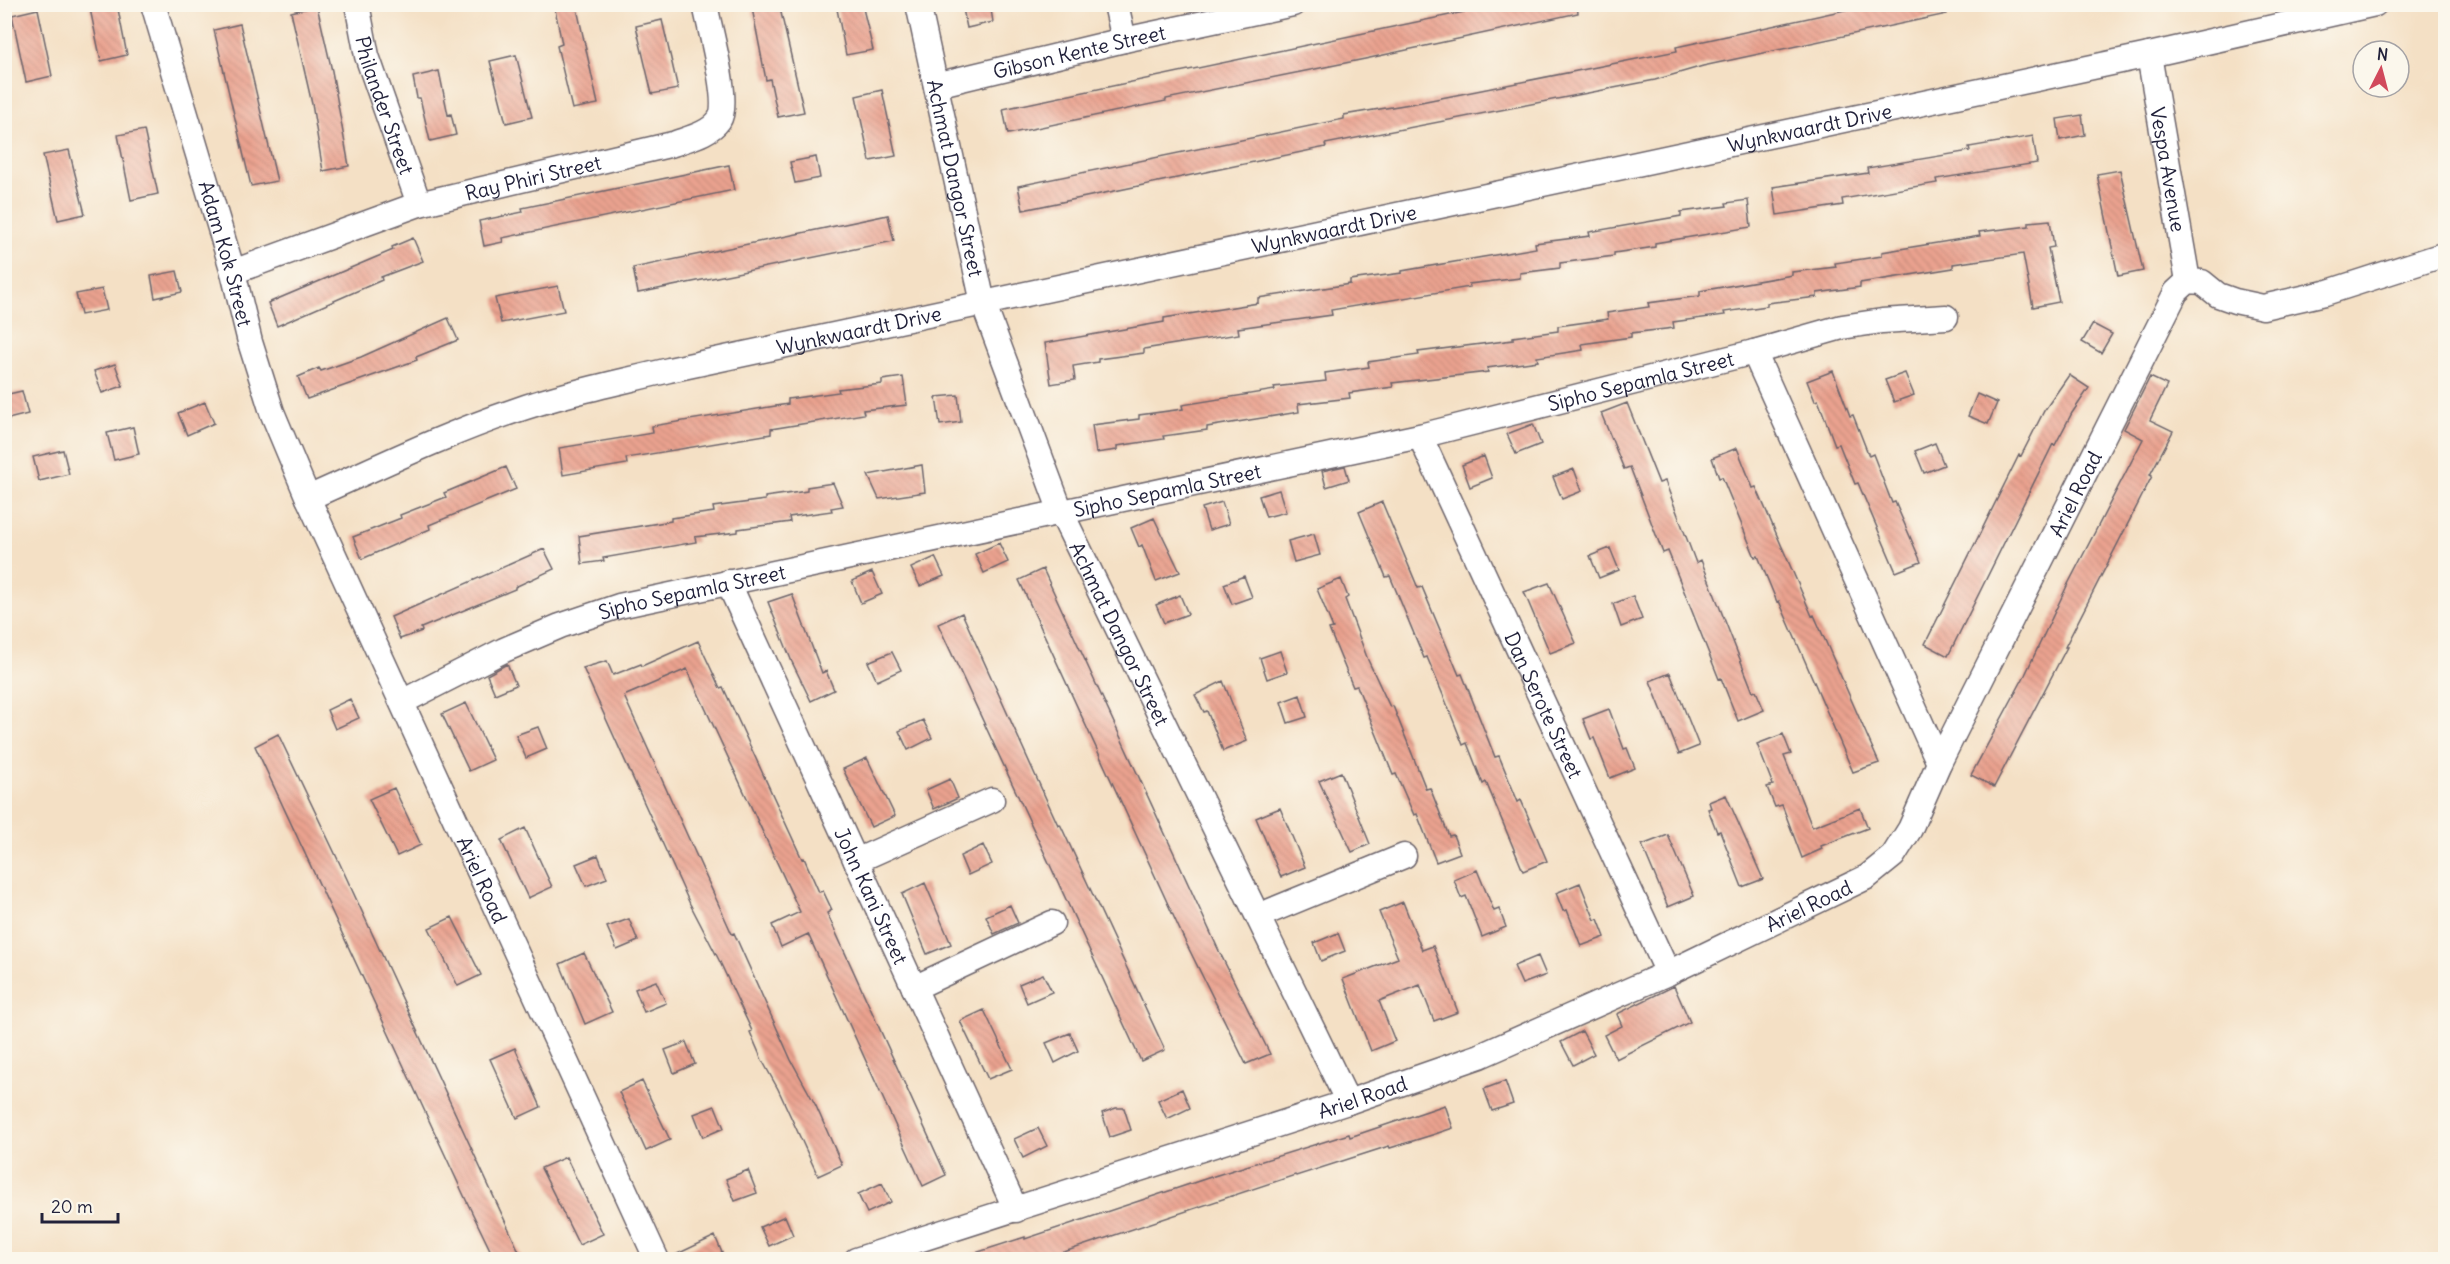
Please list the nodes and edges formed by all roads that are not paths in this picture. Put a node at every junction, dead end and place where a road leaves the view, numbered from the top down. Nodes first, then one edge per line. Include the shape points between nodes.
1 (153, 4) edge
2 (357, 4) edge
3 (705, 4) edge
4 (918, 4) edge
5 (1116, 4) edge
6 (1293, 4) edge
7 (2375, 4) edge
8 (1124, 40) junction
9 (2149, 55) junction
10 (936, 84) junction
11 (419, 204) junction
12 (2445, 254) edge
13 (233, 272) junction
14 (2188, 281) junction
15 (983, 303) junction
16 (1946, 317) dead end
17 (1754, 352) junction
18 (1420, 436) junction
19 (308, 498) junction
20 (1061, 512) junction
21 (728, 582) junction
22 (402, 702) junction
23 (1939, 763) junction
24 (992, 800) dead end
25 (1404, 856) dead end
26 (856, 861) junction
27 (1258, 916) junction
28 (1052, 923) dead end
29 (1668, 973) junction
30 (914, 988) junction
31 (1348, 1102) junction
32 (1016, 1210) junction
33 (657, 1260) edge
34 (856, 1260) edge

1 - 13 street, Adam Kok Street
2 - 11 street, Philander Street via 367,56
3 - 11 street, Ray Phiri Street via 723,108 720,120 703,133 673,144
4 - 10 street, Achmat Dangor Street
5 - 8 street
6 - 8 street, Gibson Kente Street
7 - 9 street, Wynkwaardt Drive
8 - 10 street, Gibson Kente Street
9 - 14 street, Vespa Avenue
9 - 15 street, Wynkwaardt Drive
10 - 15 street, Achmat Dangor Street
11 - 13 street, Ray Phiri Street
12 - 14 street via 2325,293 2263,308 2235,302 2202,282
13 - 19 street, Adam Kok Street via 272,412
14 - 23 street, Ariel Road via 2176,292
15 - 19 street, Wynkwaardt Drive via 669,370 515,410
15 - 20 street, Achmat Dangor Street
16 - 17 street, Sipho Sepamla Street via 1842,327
17 - 18 street, Sipho Sepamla Street
17 - 23 street
18 - 20 street, Sipho Sepamla Street
18 - 29 street, Dan Serote Street
19 - 22 street, Ariel Road
20 - 21 street, Sipho Sepamla Street
20 - 27 street, Achmat Dangor Street
21 - 22 street, Sipho Sepamla Street via 619,606 560,626
21 - 26 street, John Kani Street
22 - 33 street, Ariel Road
23 - 29 street, Ariel Road via 1910,829 1893,856 1867,877
24 - 26 street
25 - 27 street
26 - 30 street, John Kani Street
27 - 31 street, Achmat Dangor Street
28 - 30 street
29 - 31 street, Ariel Road via 1480,1056
30 - 32 street, John Kani Street
31 - 32 street, Ariel Road
32 - 34 street, Ariel Road

